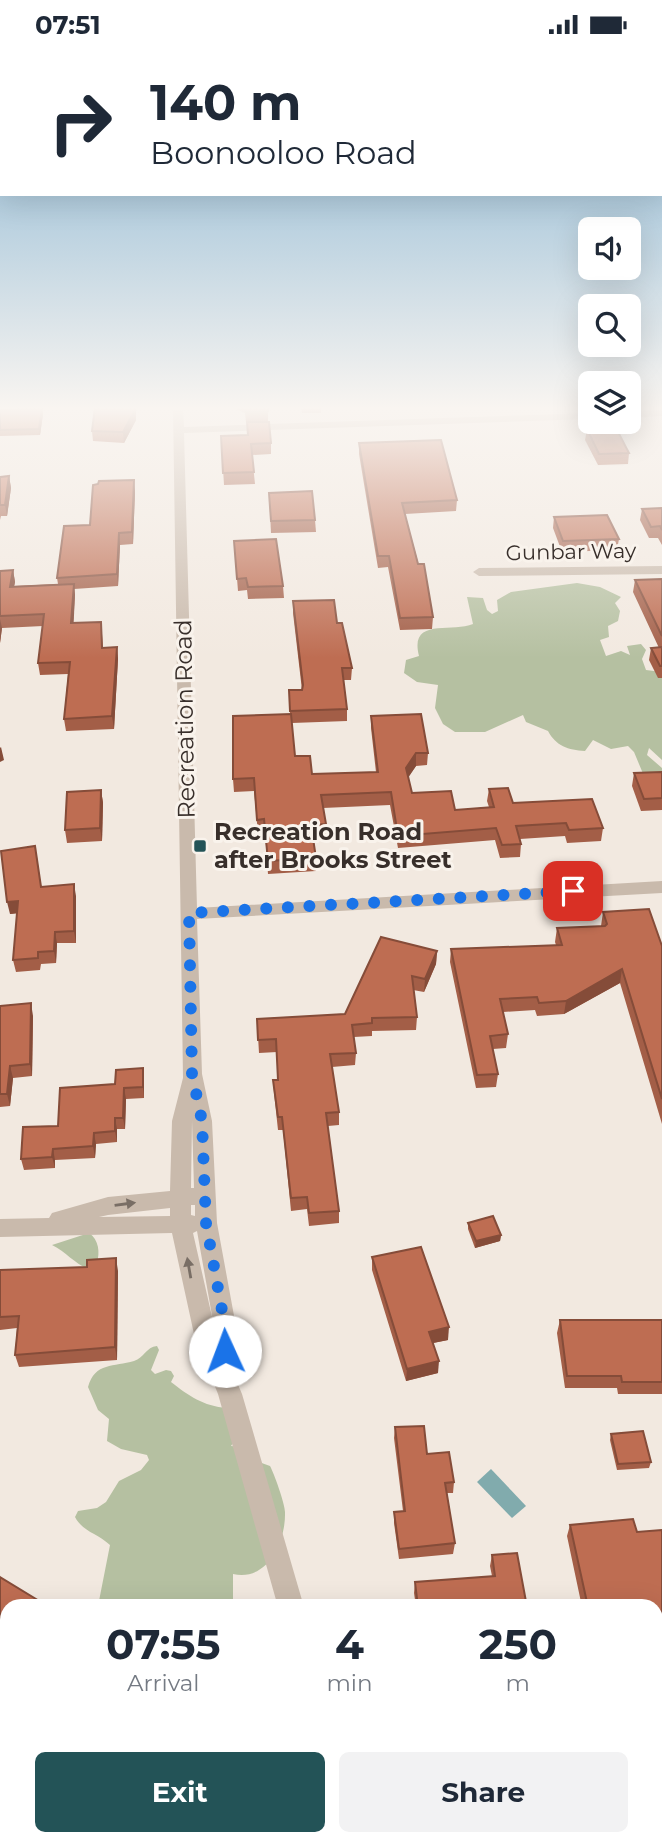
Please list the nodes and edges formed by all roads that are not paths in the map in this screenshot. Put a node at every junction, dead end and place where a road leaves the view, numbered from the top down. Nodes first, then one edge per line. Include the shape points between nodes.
1 (180, 491) edge
2 (662, 570) edge
3 (480, 572) dead end
4 (662, 887) edge
5 (189, 913) junction
6 (192, 1074) junction
7 (206, 1195) junction
8 (180, 1196) junction
9 (206, 1223) junction
10 (181, 1225) junction
11 (35, 1226) junction
12 (0, 1228) edge
13 (223, 1370) junction
14 (289, 1599) edge

1 - 5 street, Recreation Road
2 - 3 street, Gunbar Way
4 - 5 street
5 - 6 street, Recreation Road
6 - 7 street, Recreation Road via 202,1121
6 - 8 street, Recreation Road via 182,1121
7 - 8 street
7 - 9 street, Recreation Road
8 - 10 street, Recreation Road
11 -> 8 street via 108,1206
9 - 10 street
9 - 13 street, Recreation Road via 226,1332
10 - 11 street
13 -> 10 street, Recreation Road via 205,1334
11 - 12 street
13 - 14 street, Recreation Road

